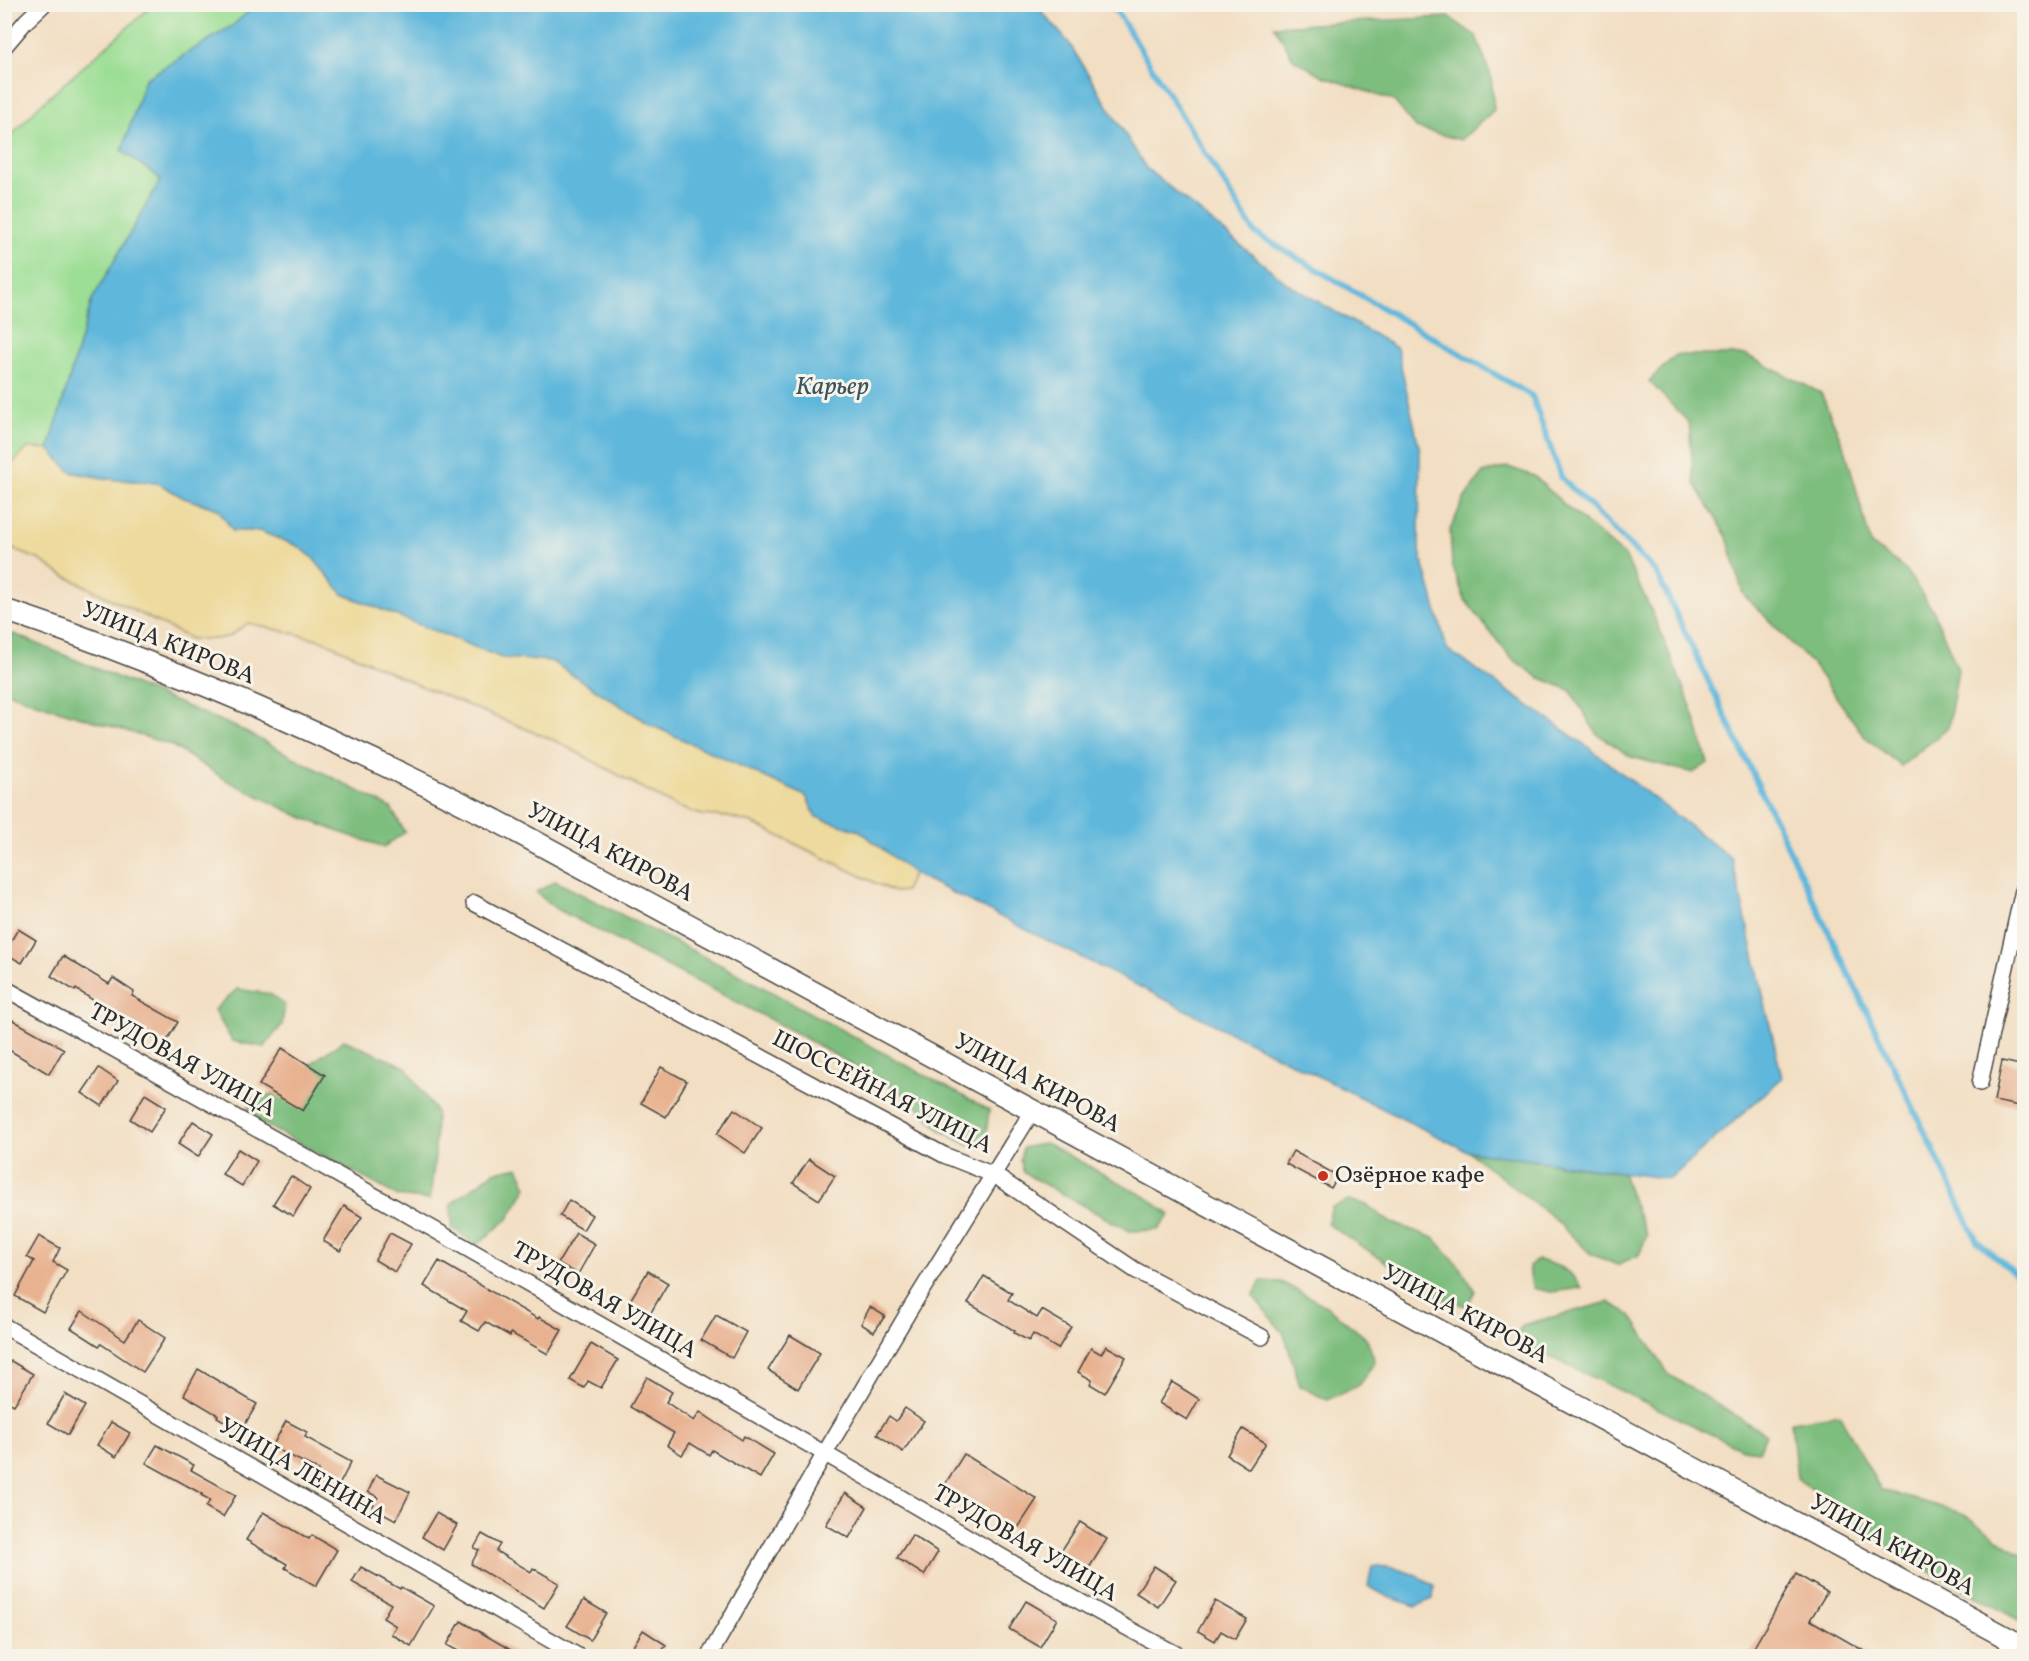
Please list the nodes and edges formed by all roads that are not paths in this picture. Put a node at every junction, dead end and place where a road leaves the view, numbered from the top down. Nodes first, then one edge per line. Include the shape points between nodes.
1 (44, 4) edge
2 (4, 47) edge
3 (4, 610) edge
4 (2025, 886) edge
5 (474, 903) dead end
6 (4, 988) edge
7 (1980, 1083) dead end
8 (1033, 1110) junction
9 (994, 1175) junction
10 (4, 1326) edge
11 (1262, 1337) dead end
12 (825, 1453) junction
13 (2025, 1647) edge
14 (578, 1656) edge
15 (709, 1656) edge
16 (1180, 1656) edge

1 - 2 street
3 - 8 main road, УЛИЦА КИРОВА via 168,670 369,757 495,820
4 - 7 street
5 - 9 street, ШОССЕЙНАЯ УЛИЦА via 945,1155
6 - 12 street, ТРУДОВАЯ УЛИЦА
8 - 9 street
8 - 13 main road, УЛИЦА КИРОВА
9 - 11 street, ШОССЕЙНАЯ УЛИЦА via 1135,1270
9 - 12 street
10 - 14 street, УЛИЦА ЛЕНИНА
12 - 15 street
12 - 16 street, ТРУДОВАЯ УЛИЦА via 1106,1618

